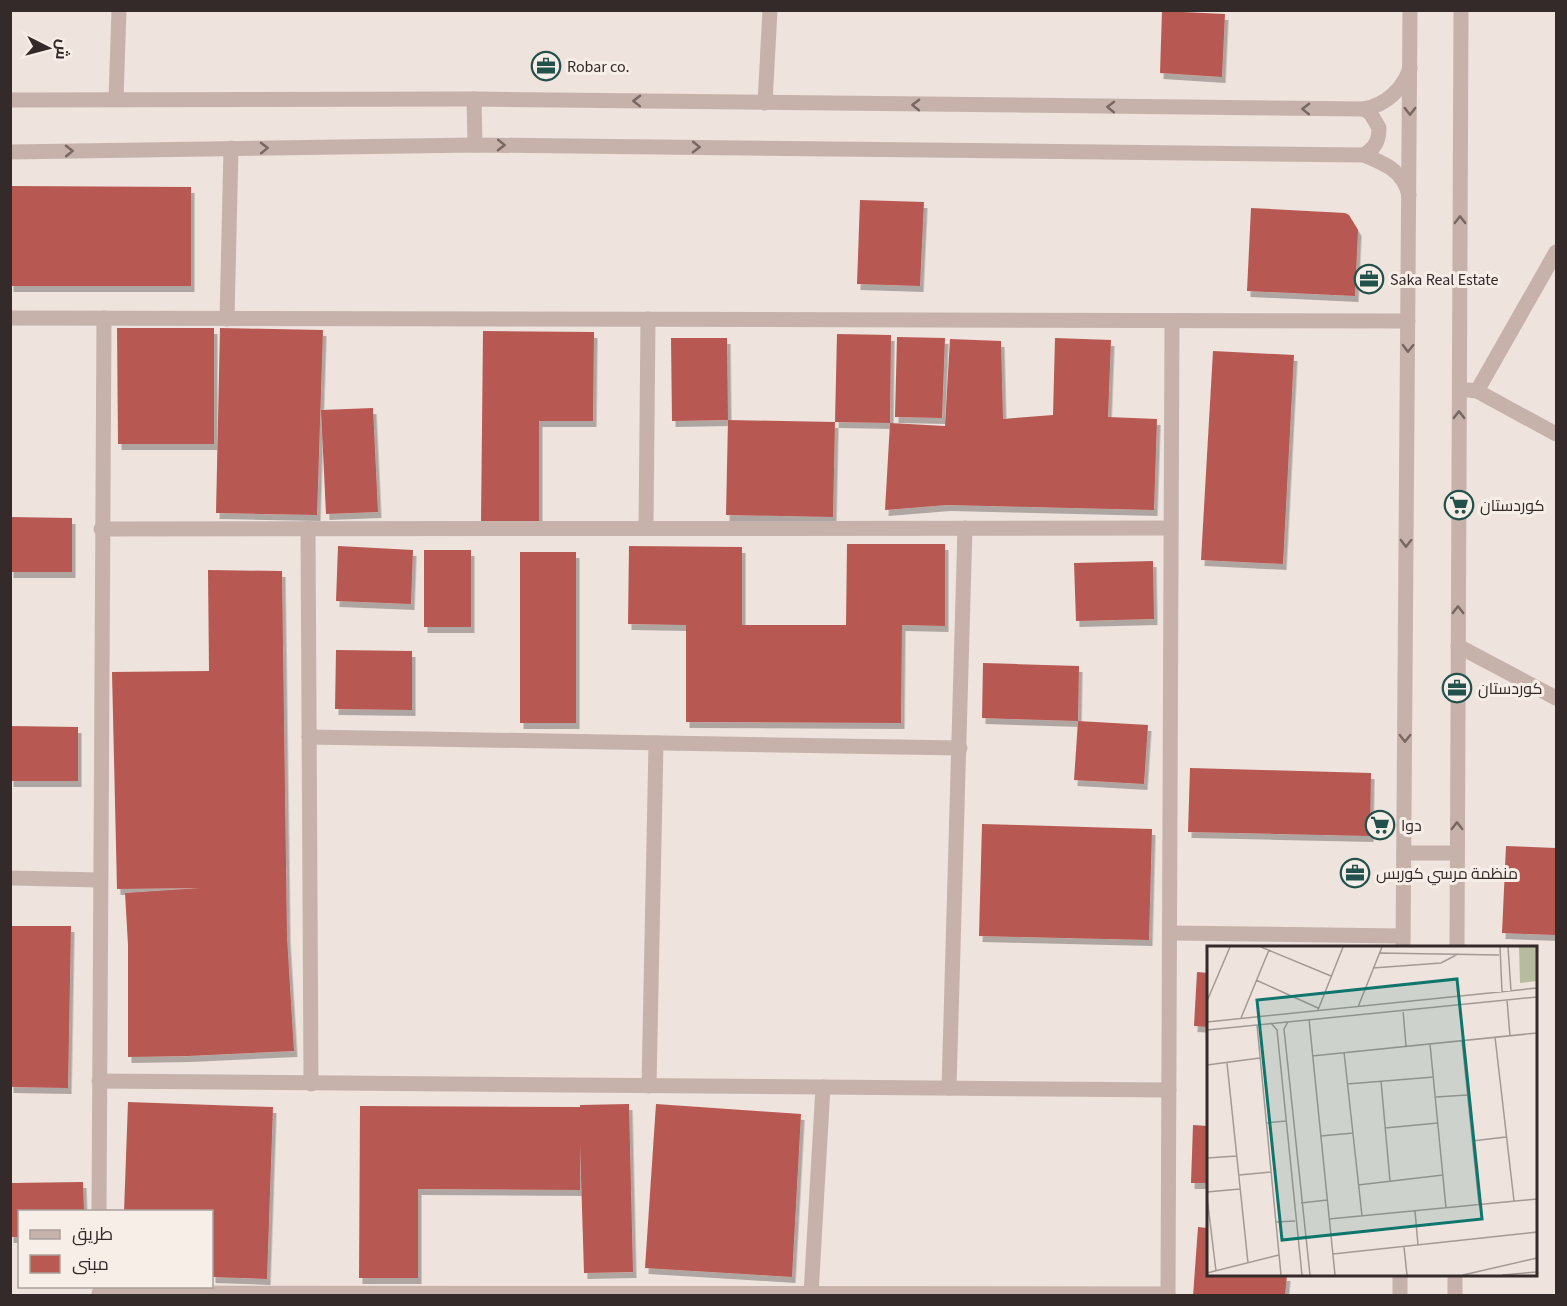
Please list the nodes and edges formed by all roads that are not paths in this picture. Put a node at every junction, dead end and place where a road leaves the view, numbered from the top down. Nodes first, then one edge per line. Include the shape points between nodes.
1 (118, 10) edge
2 (770, 10) edge
3 (1410, 10) edge
4 (1461, 10) edge
5 (1410, 68) junction
6 (116, 99) junction
7 (474, 99) junction
8 (10, 100) edge
9 (765, 103) junction
10 (1364, 109) junction
11 (475, 145) junction
12 (231, 148) junction
13 (10, 152) edge
14 (1364, 155) junction
15 (1409, 195) junction
16 (1557, 252) edge
17 (10, 318) edge
18 (104, 318) junction
19 (227, 319) junction
20 (648, 320) junction
21 (1172, 321) junction
22 (1408, 321) junction
23 (1459, 390) junction
24 (1477, 391) junction
25 (1557, 434) edge
26 (308, 528) junction
27 (646, 528) junction
28 (965, 528) junction
29 (1171, 528) junction
30 (101, 529) junction
31 (1458, 646) junction
32 (1557, 698) edge
33 (309, 736) junction
34 (656, 743) junction
35 (960, 748) junction
36 (1457, 853) junction
37 (1404, 854) junction
38 (10, 878) edge
39 (100, 880) junction
40 (1170, 933) junction
41 (1403, 942) edge
42 (1457, 946) edge
43 (99, 1081) junction
44 (311, 1084) junction
45 (649, 1086) junction
46 (823, 1087) junction
47 (949, 1088) junction
48 (1169, 1090) junction
49 (99, 1210) edge
50 (1400, 1276) edge
51 (1455, 1276) edge
52 (99, 1292) edge
53 (811, 1294) junction
54 (510, 1295) edge
55 (1168, 1295) edge
56 (1400, 1296) edge
57 (1455, 1296) edge

1 - 6 street
2 - 9 street
3 - 5 street
23 -> 4 street
5 - 10 street via 1398,90 1387,100
5 -> 15 street
6 - 7 street
6 - 8 street
9 -> 7 street
7 - 11 street
10 -> 9 street
10 - 14 street via 1379,128 1376,144
12 -> 11 street
11 -> 14 street
13 -> 12 street
12 - 19 street
14 - 15 street via 1388,164 1400,174
15 - 22 street
16 - 24 street
17 - 18 street
18 - 19 street
18 - 30 street
19 - 20 street
20 - 21 street
20 - 27 street
21 - 22 street
21 - 29 street
22 -> 37 street
23 - 24 street
31 -> 23 street
24 - 25 street
26 - 27 street
26 - 30 street
26 - 33 street
27 - 28 street
28 - 29 street
28 - 35 street
29 - 40 street
30 - 39 street
31 - 32 street
36 -> 31 street
33 - 34 street
33 - 44 street
34 - 35 street
34 - 45 street
35 - 47 street
36 - 37 street
36 - 42 street
37 - 41 street
38 - 39 street
39 - 43 street
40 - 41 street
40 - 48 street
43 - 44 street
43 - 49 street
44 - 45 street
45 - 46 street
46 - 47 street
46 - 53 street
47 - 48 street
48 - 55 street
50 - 56 street
51 - 57 street
52 - 54 street
53 - 54 street
53 - 55 street

